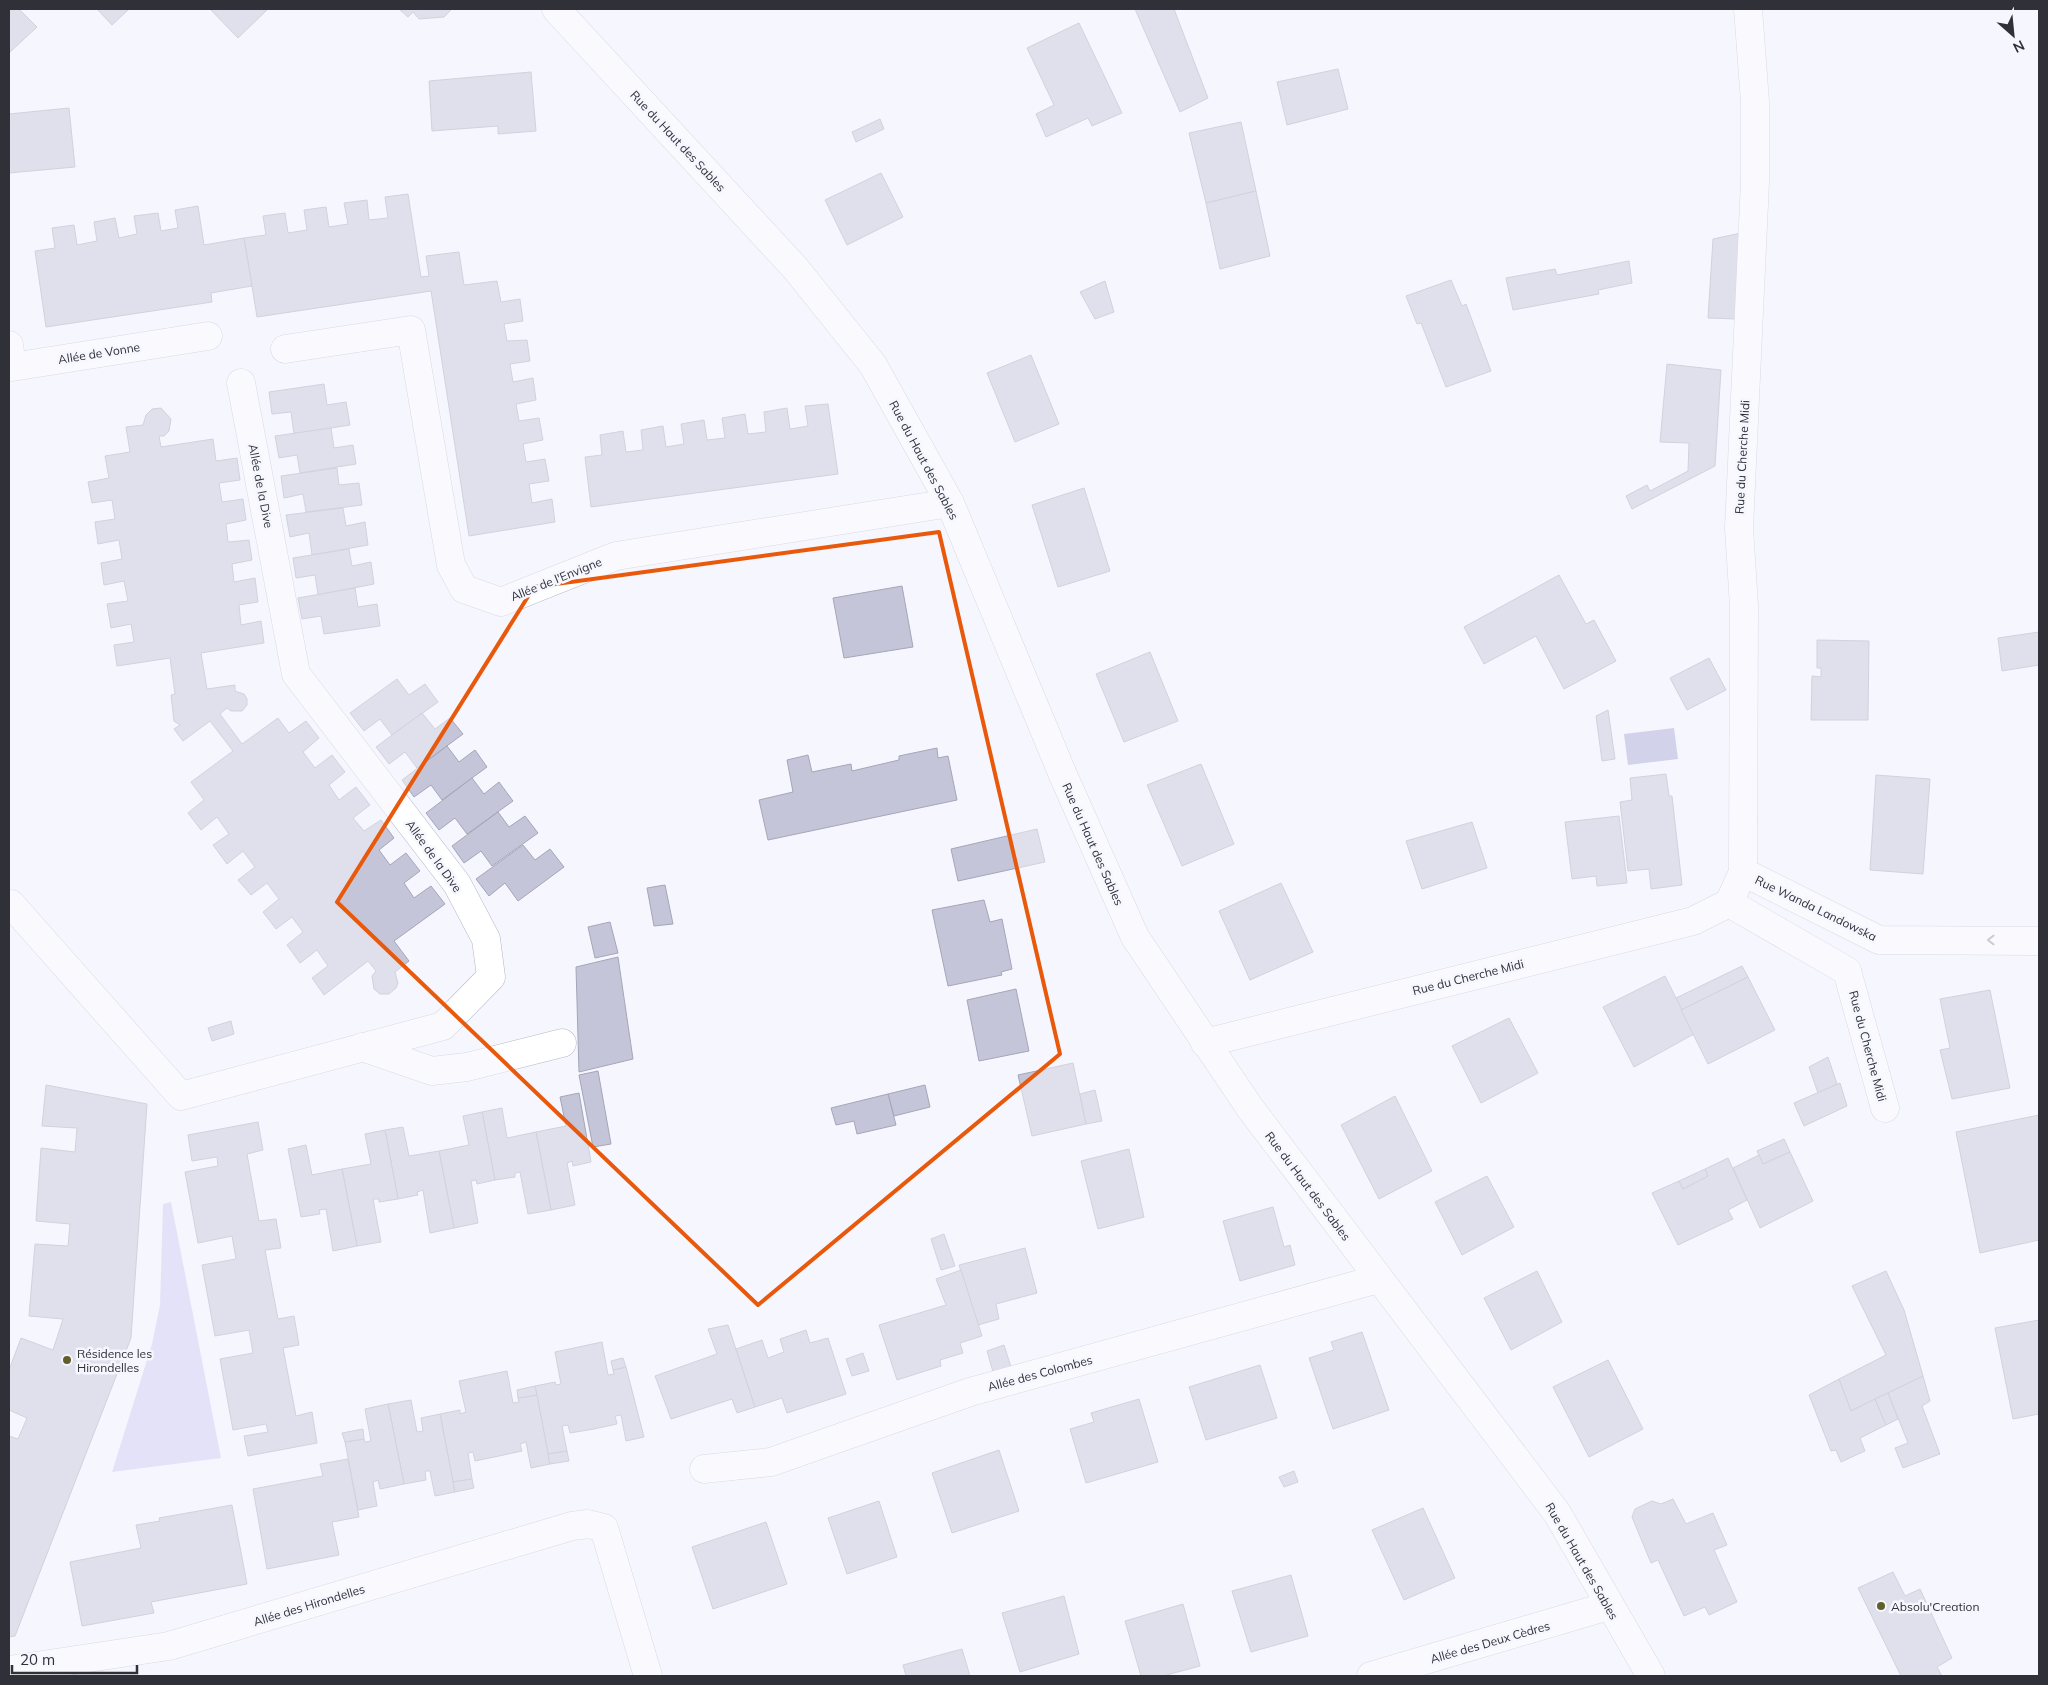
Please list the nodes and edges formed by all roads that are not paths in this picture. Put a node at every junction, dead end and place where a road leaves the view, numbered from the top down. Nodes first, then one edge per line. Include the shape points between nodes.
1 (556, 9) edge
2 (1748, 9) edge
3 (208, 336) dead end
4 (9, 345) edge
5 (285, 349) dead end
6 (241, 383) dead end
7 (950, 503) junction
8 (1743, 872) junction
9 (1729, 902) junction
10 (9, 904) edge
11 (2039, 940) edge
12 (562, 1043) dead end
13 (1205, 1043) junction
14 (362, 1047) junction
15 (1885, 1108) dead end
16 (1378, 1279) junction
17 (704, 1469) dead end
18 (1608, 1606) junction
19 (9, 1670) edge
20 (648, 1676) edge
21 (1371, 1676) edge
22 (1651, 1676) edge

1 - 7 street, Rue du Haut des Sables via 802,276 873,365
2 - 8 street, Rue du Cherche Midi via 1755,182 1739,528 1744,606
3 - 4 street, Allée de Vonne via 12,367
5 - 7 street, Allée de l'Envigne via 411,330 451,565 464,589 501,602 616,556
6 - 14 street, Allée de la Dive via 296,674 457,884 486,939 491,977 443,1026
7 - 13 street, Rue du Haut des Sables via 1135,938
8 - 9 street, Rue du Cherche Midi
11 -> 8 street, Rue Wanda Landowska via 1879,940
9 - 13 street, Rue du Cherche Midi via 1692,921
9 - 15 street, Rue du Cherche Midi via 1847,971
10 - 14 street, Allée de la Dive via 181,1096
12 - 14 street via 467,1067 432,1071
13 - 16 street, Rue du Haut des Sables
16 - 17 street, Allée des Colombes via 970,1392 771,1462
16 - 18 street, Rue du Haut des Sables via 1557,1513
18 - 21 street, Allée des Deux Cèdres
18 - 22 street, Rue du Haut des Sables
19 - 20 street, Allée des Hirondelles via 170,1646 572,1526 588,1524 604,1528

